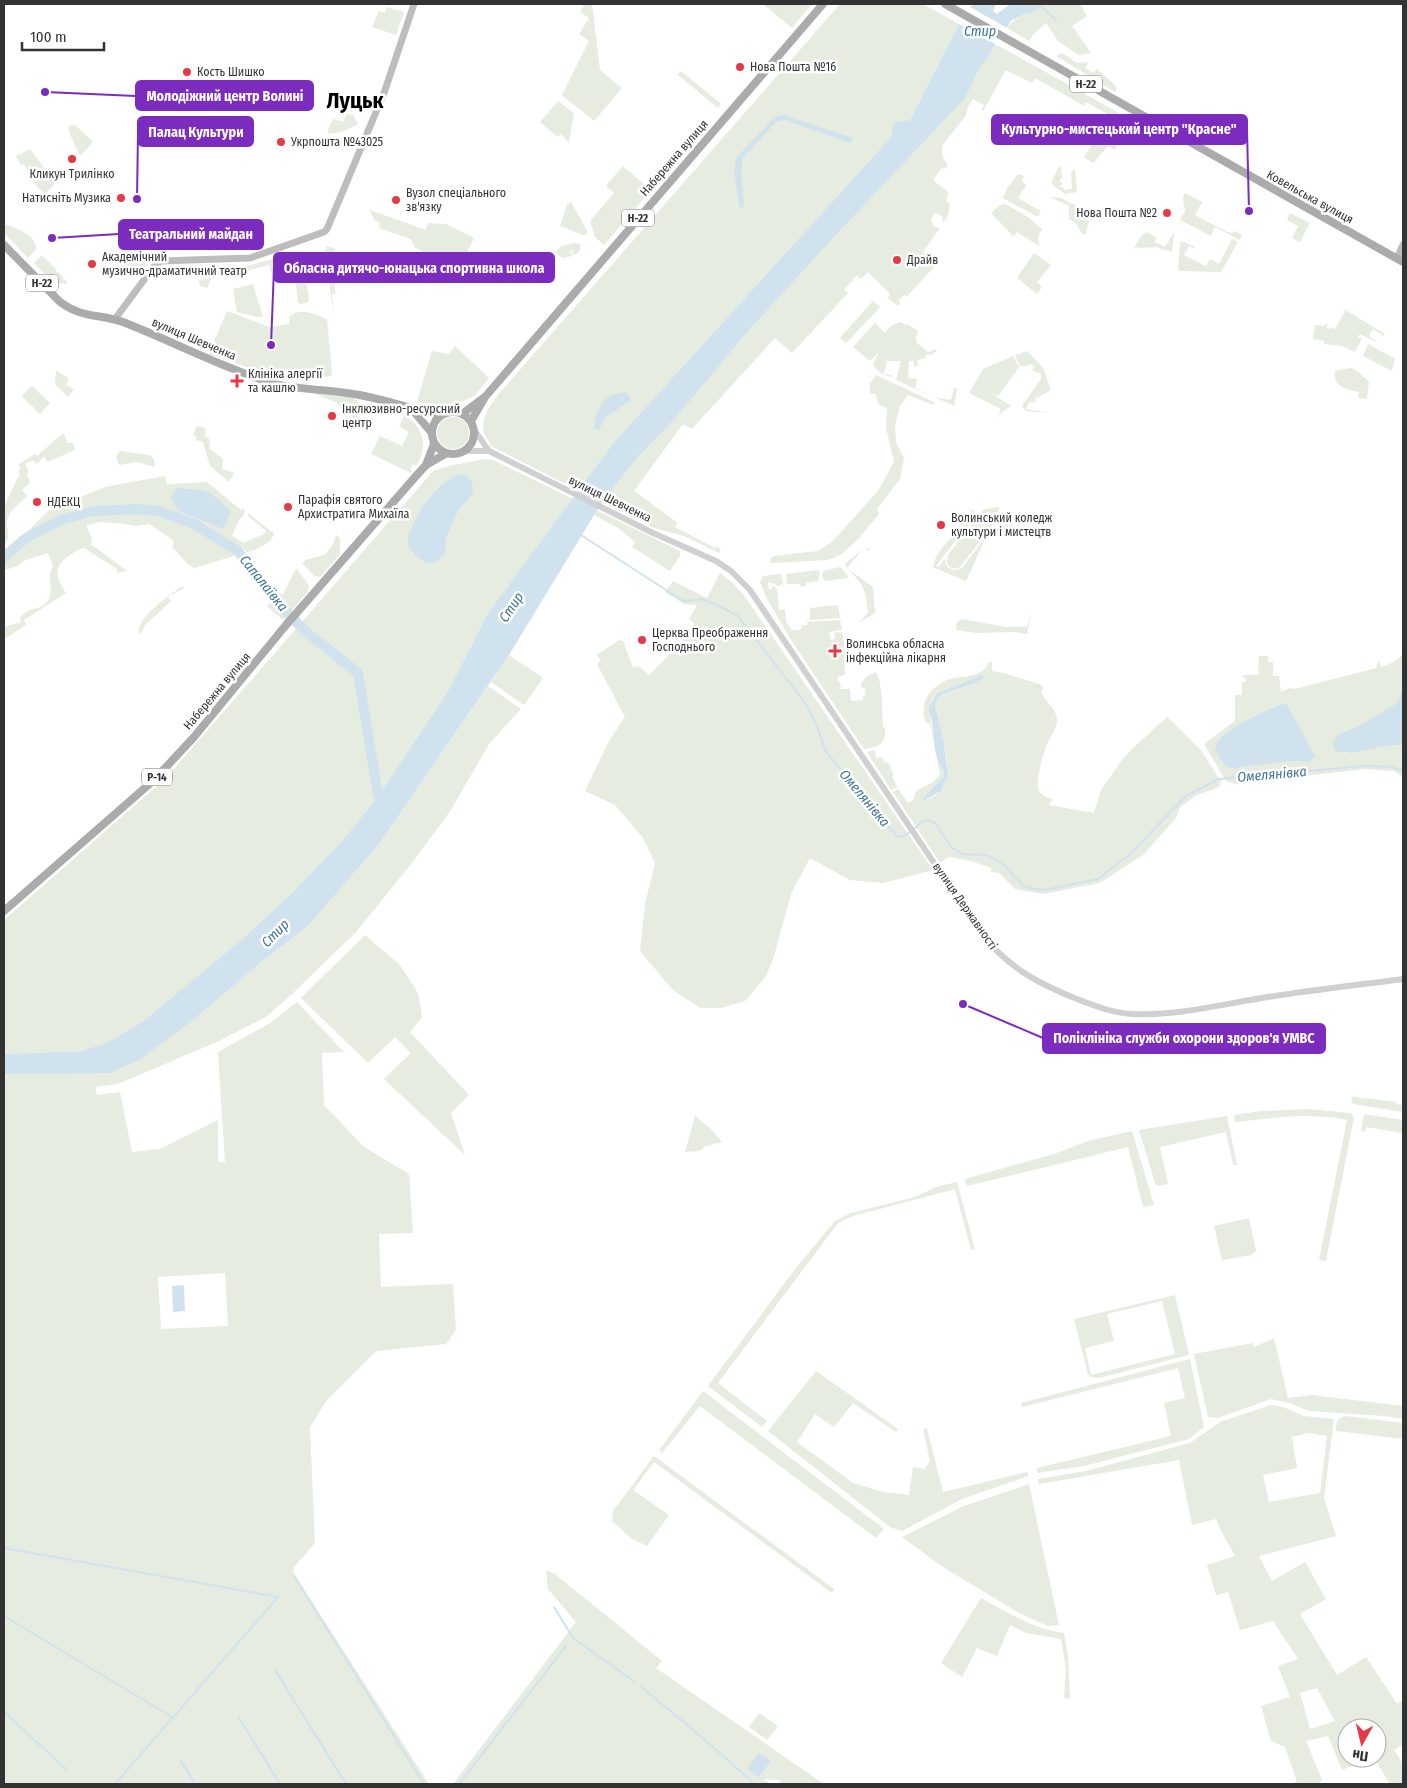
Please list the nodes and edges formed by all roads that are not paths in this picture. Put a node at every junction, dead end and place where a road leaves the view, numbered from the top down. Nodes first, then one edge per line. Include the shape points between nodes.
1 (414, 4) edge
2 (823, 4) edge
3 (945, 4) edge
4 (1403, 245) edge
5 (4, 246) edge
6 (1400, 260) edge
7 (115, 319) junction
8 (485, 397) junction
9 (411, 408) junction
10 (462, 414) junction
11 (439, 416) junction
12 (471, 422) junction
13 (475, 431) junction
14 (431, 432) junction
15 (434, 444) junction
16 (466, 451) junction
17 (489, 451) junction
18 (445, 454) junction
19 (426, 465) junction
20 (722, 564) joint
21 (4, 911) edge
22 (1403, 979) edge

1 - 7 main road via 384,93 327,229 250,258 161,261
2 - 8 main road, Набережна вулиця / Н-22
3 - 6 main road, Ковельська вулиця / Н-22
4 - 6 main road
5 - 7 main road, Н-22 via 70,309 83,315
7 - 9 main road, вулиця Шевченка / Н-22 via 272,383 348,393
8 - 10 main road, Набережна вулиця / Н-22
8 - 12 main road, Набережна вулиця / Н-22
9 - 11 main road, вулиця Шевченка / Н-22
9 - 14 main road
10 - 11 main road, Н-22 via 450,412
10 - 12 main road
11 - 14 main road
12 - 13 main road
13 - 16 main road via 473,442
13 - 17 street, вулиця Шевченка
14 - 15 main road
15 - 18 main road
15 - 19 main road, Набережна вулиця / Р-14
16 - 17 street, вулиця Шевченка
16 - 18 main road via 456,455
17 - 20 street, вулиця Шевченка
18 - 19 main road, Набережна вулиця / Р-14
19 - 21 main road, Набережна вулиця / Р-14 via 154,780
20 - 22 street, вулиця Державності via 750,590 984,938 1002,957 1039,983 1103,1009 1132,1014 1180,1012

